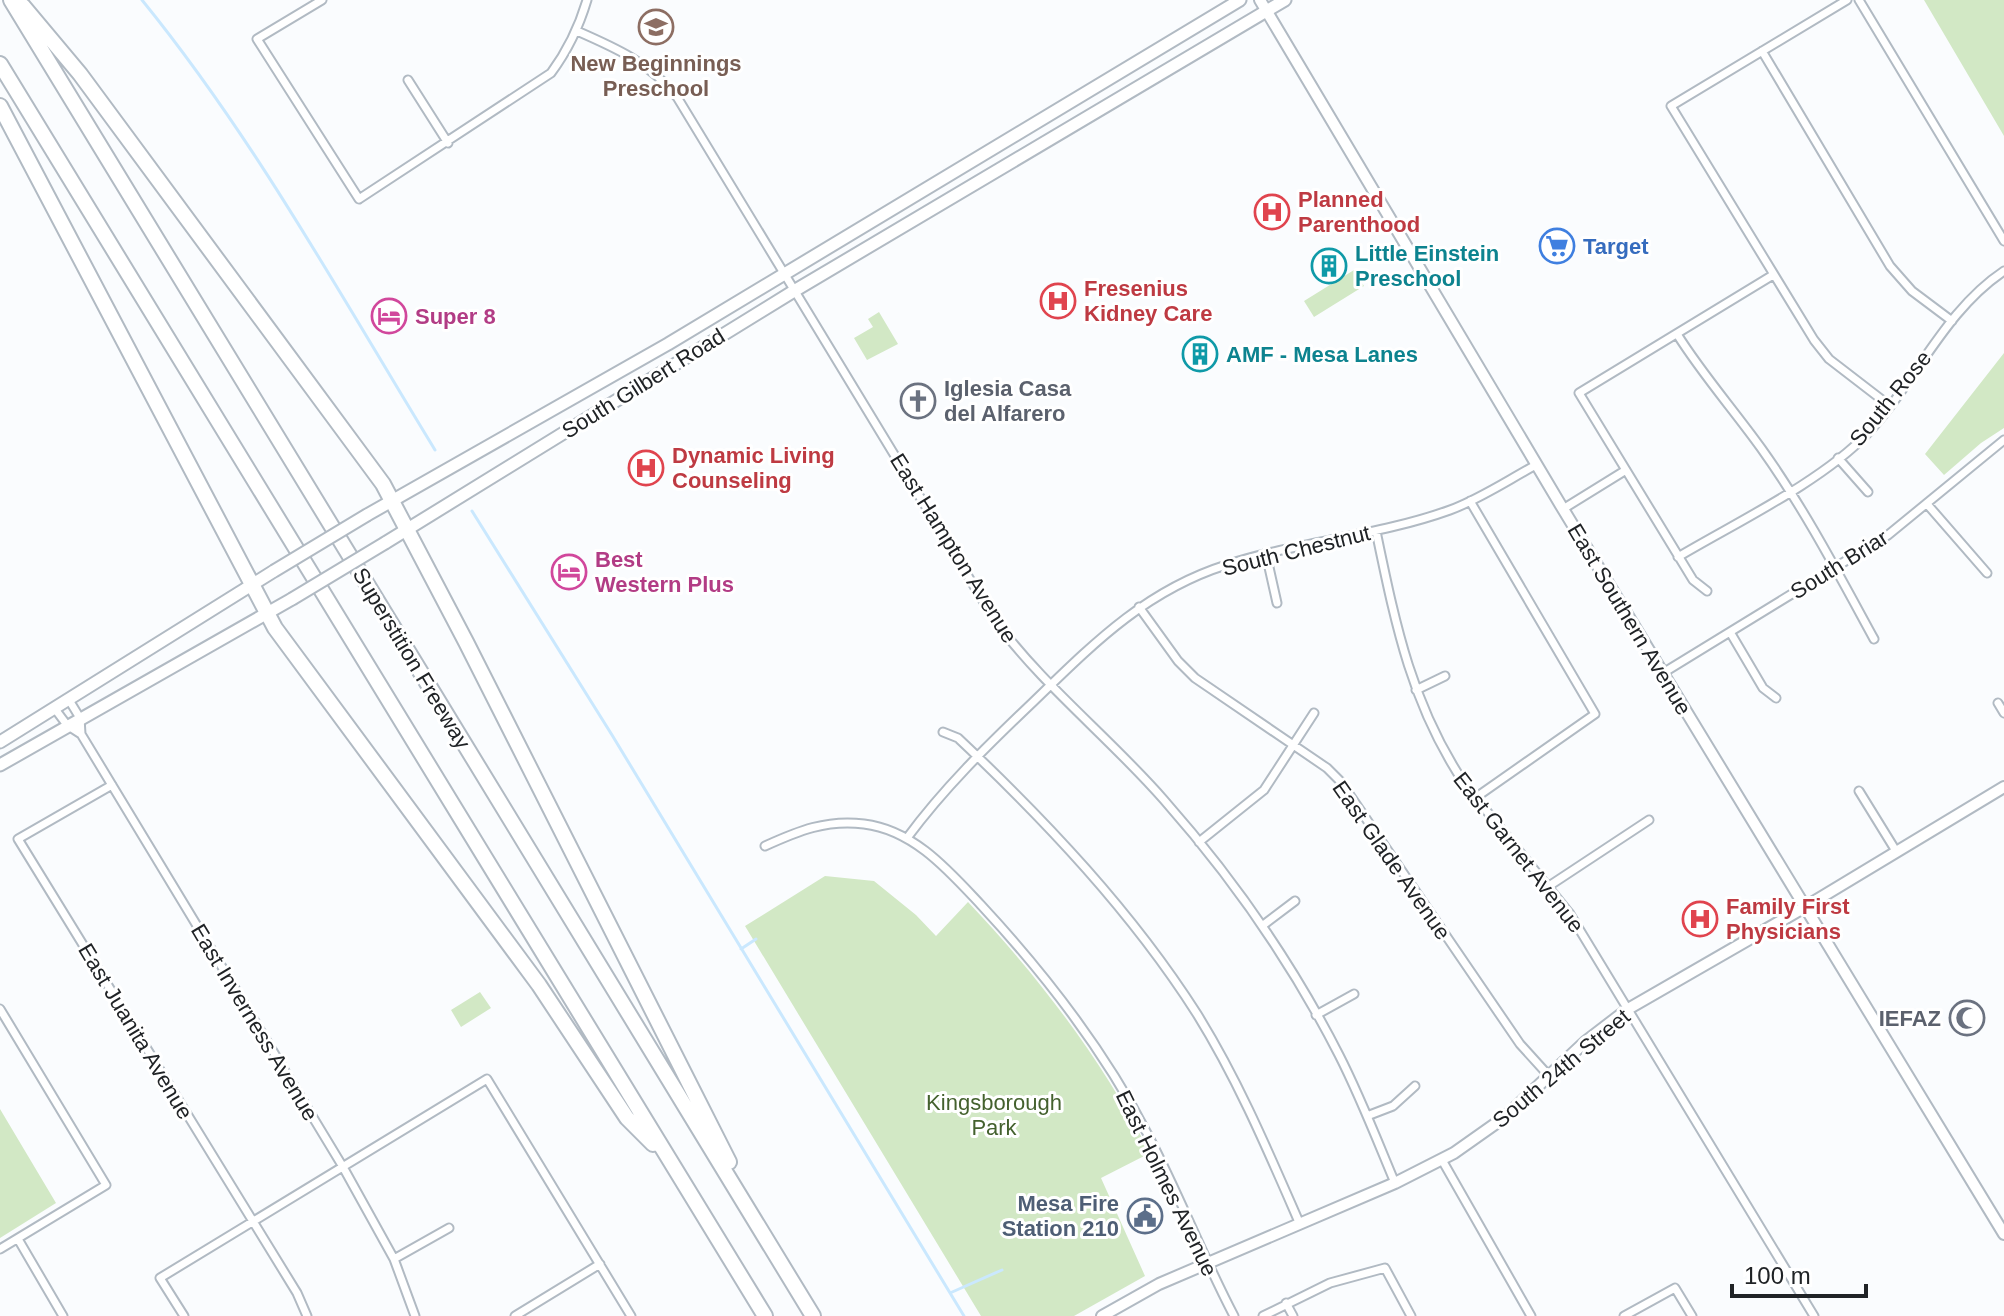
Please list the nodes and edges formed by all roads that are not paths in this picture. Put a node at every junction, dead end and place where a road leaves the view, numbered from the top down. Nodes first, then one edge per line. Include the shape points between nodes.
1 (11, 0) edge
2 (18, 0) edge
3 (587, 0) edge
4 (1240, 0) edge
5 (1285, 0) edge
6 (1847, 0) edge
7 (1859, 0) edge
8 (319, 1) edge
9 (1264, 5) edge
10 (577, 31) junction
11 (1762, 51) junction
12 (0, 64) edge
13 (408, 80) dead end
14 (0, 106) edge
15 (448, 143) junction
16 (2004, 241) edge
17 (2004, 271) edge
18 (785, 274) junction
19 (1773, 275) junction
20 (794, 291) junction
21 (1952, 321) junction
22 (1677, 334) junction
23 (1890, 406) junction
24 (2004, 440) edge
25 (1838, 458) junction
26 (1536, 465) junction
27 (1626, 470) junction
28 (1789, 491) junction
29 (1868, 492) dead end
30 (392, 501) junction
31 (1470, 501) junction
32 (1927, 504) junction
33 (1563, 509) junction
34 (408, 530) junction
35 (1376, 531) junction
36 (1266, 554) junction
37 (1678, 557) junction
38 (1835, 568) junction
39 (1987, 573) dead end
40 (251, 585) junction
41 (1707, 591) dead end
42 (1277, 603) dead end
43 (1139, 607) junction
44 (267, 614) junction
45 (1730, 632) junction
46 (1874, 639) dead end
47 (1663, 673) junction
48 (1445, 676) dead end
49 (1051, 684) junction
50 (1416, 690) junction
51 (1776, 698) dead end
52 (69, 700) junction
53 (1998, 703) dead end
54 (55, 709) junction
55 (1314, 713) dead end
56 (2004, 713) edge
57 (80, 718) junction
58 (67, 725) junction
59 (943, 732) dead end
60 (81, 734) junction
61 (0, 742) edge
62 (1294, 745) junction
63 (977, 756) junction
64 (0, 765) edge
65 (112, 785) junction
66 (2004, 787) edge
67 (1859, 791) dead end
68 (1475, 798) junction
69 (1649, 820) dead end
70 (907, 838) junction
71 (1199, 842) junction
72 (765, 846) dead end
73 (1896, 851) junction
74 (1549, 886) junction
75 (1295, 901) dead end
76 (1805, 907) junction
77 (1262, 926) junction
78 (1354, 994) dead end
79 (0, 1009) edge
80 (1628, 1009) junction
81 (1316, 1015) junction
82 (1549, 1076) junction
83 (1415, 1086) dead end
84 (1367, 1116) junction
85 (1442, 1160) junction
86 (671, 1162) junction
87 (343, 1167) junction
88 (1395, 1183) junction
89 (253, 1221) junction
90 (1299, 1222) junction
91 (449, 1228) dead end
92 (2004, 1234) edge
93 (18, 1239) junction
94 (0, 1249) edge
95 (776, 1255) junction
96 (394, 1259) junction
97 (1206, 1263) junction
98 (600, 1264) junction
99 (1286, 1303) junction
100 (63, 1316) edge
101 (184, 1316) edge
102 (307, 1316) edge
103 (415, 1316) edge
104 (515, 1316) edge
105 (631, 1316) edge
106 (765, 1316) edge
107 (813, 1316) edge
108 (1102, 1316) edge
109 (1234, 1316) edge
110 (1263, 1316) edge
111 (1293, 1316) edge
112 (1411, 1316) edge
113 (1531, 1316) edge
114 (1624, 1316) edge
115 (1692, 1316) edge
116 (1814, 1316) edge

1 - 95 highway, Superstition Freeway
2 - 30 highway via 80,74
3 - 10 street
4 - 18 main road, South Gilbert Road
5 - 9 main road, South Gilbert Road
6 - 11 street
7 - 16 street
8 - 15 street via 257,39 359,199
9 - 20 main road, South Gilbert Road
9 - 26 main road, East Southern Avenue
10 - 15 street via 551,73
10 - 18 street, East Hampton Avenue via 635,58 666,82
11 - 19 street via 1671,106
11 - 21 street via 1890,266 1912,291
12 - 86 highway, Superstition Freeway
13 - 15 street
14 - 40 highway
17 - 21 street, South Rose
18 - 20 street, East Hampton Avenue
18 - 30 main road, South Gilbert Road
19 - 22 street
19 - 23 street via 1829,359
20 - 34 main road, South Gilbert Road
20 - 49 street, East Hampton Avenue via 987,609
21 - 23 street, South Rose
22 - 27 street via 1579,393
22 - 28 street
23 - 25 street, South Rose
24 - 32 street, South Briar
25 - 28 street, South Rose
25 - 29 street
26 - 31 street, South Chestnut
26 - 33 main road, East Southern Avenue
27 - 33 street
27 - 37 street
28 - 37 street, South Rose
28 - 38 street
30 - 34 highway
30 - 40 main road, South Gilbert Road, bridge
31 - 35 street, South Chestnut
31 - 68 street via 1595,714
32 - 38 street, South Briar
32 - 39 street
33 - 47 main road, East Southern Avenue
34 - 44 main road, South Gilbert Road, bridge
34 - 95 highway
35 - 36 street, South Chestnut
35 - 50 street, East Garnet Avenue via 1397,631
36 - 42 street
36 - 43 street, South Chestnut via 1224,565
37 - 41 street
38 - 45 street, South Briar
38 - 46 street
40 - 44 highway
40 - 52 main road, South Gilbert Road
43 - 49 street, South Chestnut
43 - 62 street, East Glade Avenue via 1195,678
44 - 57 main road, South Gilbert Road
44 - 86 highway via 522,961 627,1118
45 - 47 street, South Briar
45 - 51 street via 1763,688
47 - 76 main road, East Southern Avenue
48 - 50 street
49 - 63 street, South Chestnut
49 - 71 street, East Hampton Avenue
50 - 68 street, East Garnet Avenue via 1437,740
52 - 54 main road, South Gilbert Road
52 - 57 street, East Inverness Avenue
53 - 56 street
54 - 58 street, East Inverness Avenue
54 - 61 main road, South Gilbert Road
55 - 62 street
57 - 58 main road, South Gilbert Road
57 - 60 street, East Inverness Avenue
58 - 60 street, East Inverness Avenue
58 - 64 main road, South Gilbert Road
59 - 63 street
60 - 65 street, East Inverness Avenue
62 - 71 street via 1264,790
62 - 82 street, East Glade Avenue via 1341,782 1520,1044
63 - 70 street, South Chestnut
63 - 90 street via 1115,902 1177,984 1241,1092
65 - 87 street, East Inverness Avenue
65 - 89 street, East Juanita Avenue via 18,839
66 - 73 main road, South 24th Street
67 - 73 street
68 - 74 street, East Garnet Avenue
69 - 74 street
70 - 72 street, East Holmes Avenue via 866,824 824,824
70 - 97 street, East Holmes Avenue via 978,901 1081,1023 1148,1134
71 - 77 street, East Hampton Avenue
73 - 76 main road, South 24th Street
74 - 80 street, East Garnet Avenue
75 - 77 street
76 - 80 main road, South 24th Street
76 - 92 main road, East Southern Avenue
77 - 81 street, East Hampton Avenue
78 - 81 street
79 - 93 street via 106,1185
80 - 82 main road, South 24th Street
80 - 116 street, East Garnet Avenue
81 - 84 street, East Hampton Avenue
82 - 85 main road, South 24th Street via 1493,1127
83 - 84 street via 1393,1106
84 - 88 street, East Hampton Avenue
85 - 88 main road, South 24th Street
85 - 113 street
86 - 106 highway, Superstition Freeway
87 - 89 street
87 - 96 street, East Inverness Avenue
87 - 98 street via 487,1079
88 - 90 main road, South 24th Street
89 - 101 street via 160,1278
89 - 102 street, East Juanita Avenue
90 - 97 main road, South 24th Street
91 - 96 street
93 - 94 street
93 - 100 street
95 - 107 highway, Superstition Freeway
96 - 103 street, East Inverness Avenue
97 - 108 main road, South 24th Street
97 - 109 street, East Holmes Avenue
98 - 104 street
98 - 105 street
99 - 110 street
99 - 111 street
99 - 112 street via 1330,1283 1385,1268
114 - 115 street via 1675,1288

